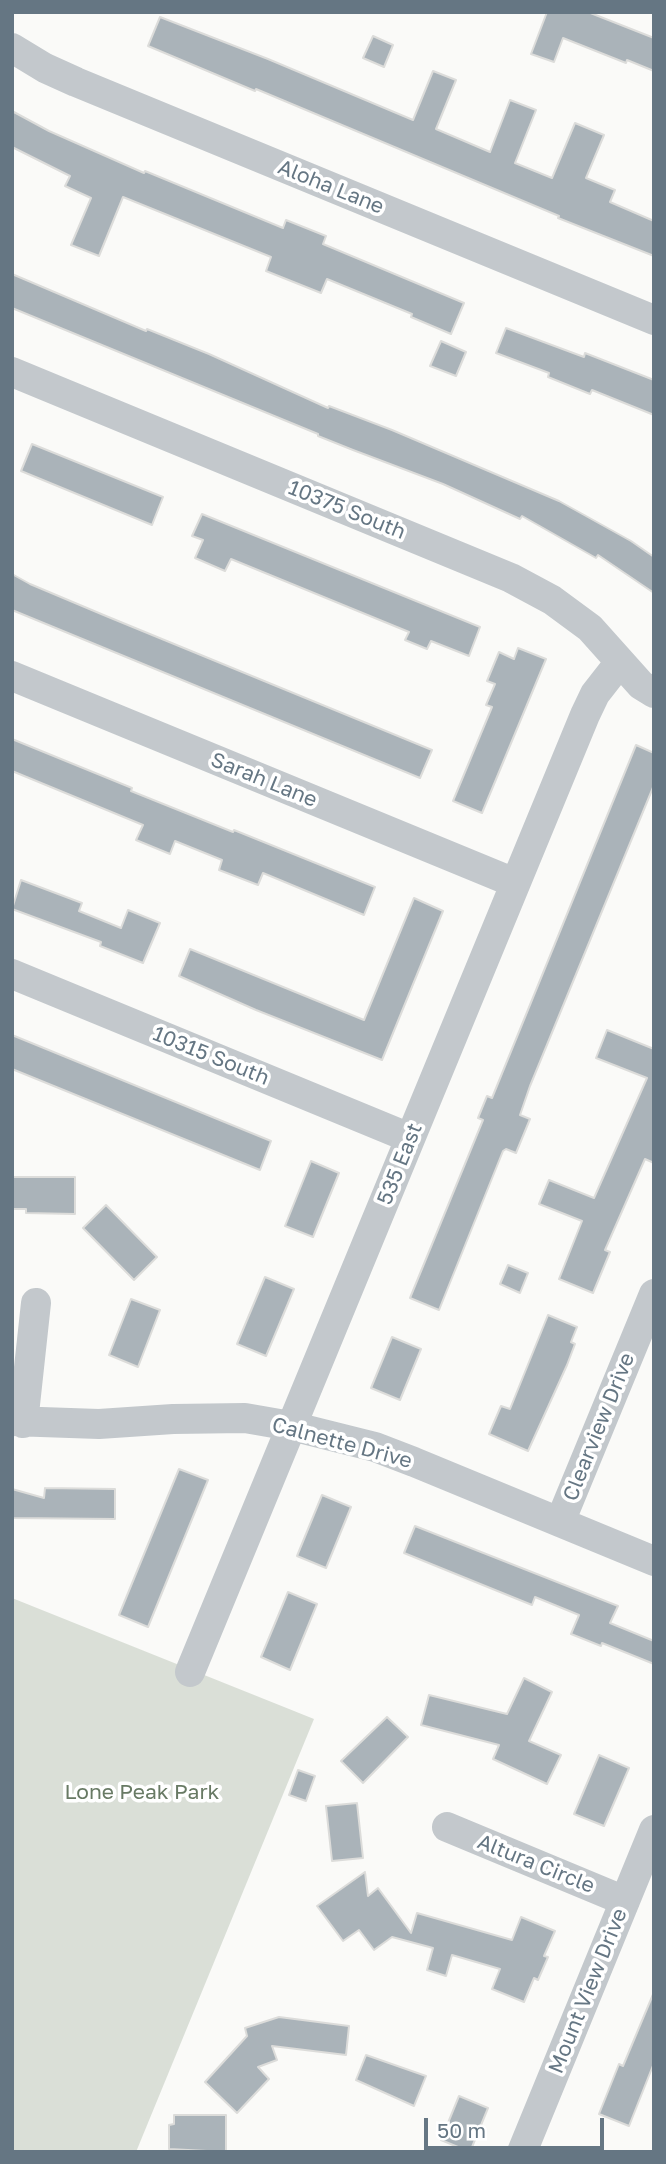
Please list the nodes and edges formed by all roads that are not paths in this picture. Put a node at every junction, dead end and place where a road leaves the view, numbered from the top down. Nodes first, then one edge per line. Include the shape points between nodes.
1 (12, 48) edge
2 (654, 320) edge
3 (12, 372) edge
4 (620, 662) junction
5 (12, 676) edge
6 (654, 693) edge
7 (515, 883) junction
8 (12, 974) edge
9 (410, 1138) junction
10 (654, 1294) edge
11 (36, 1303) dead end
12 (18, 1422) edge
13 (291, 1426) junction
14 (560, 1522) junction
15 (654, 1561) edge
16 (190, 1672) dead end
17 (447, 1828) dead end
18 (650, 1848) edge
19 (625, 1900) junction
20 (522, 2152) edge

1 - 2 street, Aloha Lane via 76,82
3 - 4 street, 10375 South via 511,578 590,628
4 - 6 street, 10375 South
4 - 7 street, 535 East via 585,715
5 - 7 street, Sarah Lane
7 - 9 street, 535 East
8 - 9 street, 10315 South
9 - 13 street, 535 East
10 - 14 street, Clearview Drive
11 - 12 street
12 - 13 street, Calnette Drive via 245,1418
13 - 14 street, Calnette Drive via 375,1447
13 - 16 street, 535 East
14 - 15 street, Calnette Drive
17 - 19 street, Altura Circle
18 - 19 street, Mount View Drive
19 - 20 street, Mount View Drive

